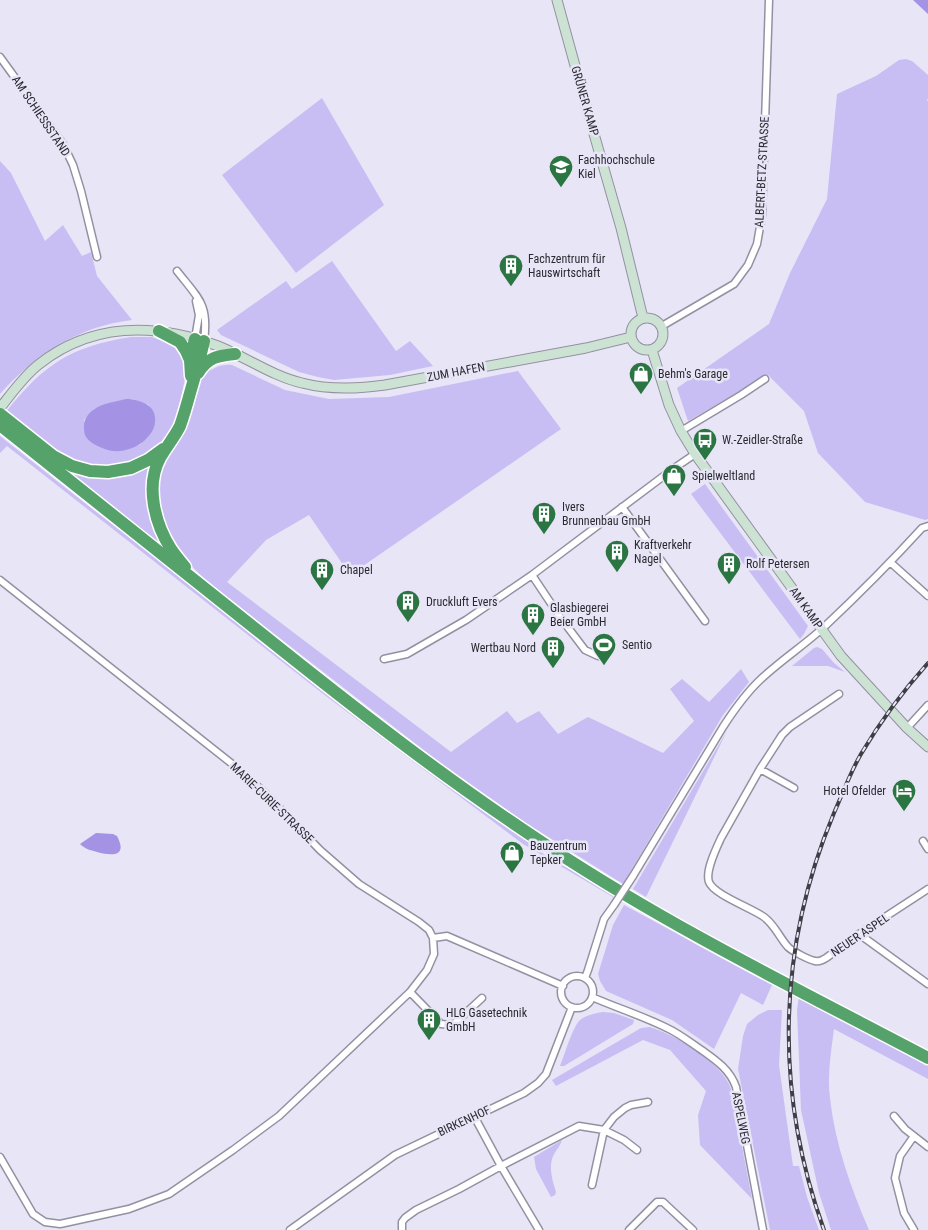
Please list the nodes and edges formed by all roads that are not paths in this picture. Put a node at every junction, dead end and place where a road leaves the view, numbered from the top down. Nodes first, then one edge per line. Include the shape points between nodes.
1 (557, 0) edge
2 (769, 0) edge
3 (0, 57) edge
4 (97, 257) dead end
5 (177, 272) dead end
6 (643, 318) junction
7 (662, 326) junction
8 (158, 330) junction
9 (631, 337) junction
10 (200, 340) junction
11 (652, 350) junction
12 (235, 354) junction
13 (190, 360) junction
14 (195, 377) junction
15 (765, 379) dead end
16 (191, 390) junction
17 (0, 408) edge
18 (0, 423) edge
19 (681, 430) junction
20 (167, 446) junction
21 (695, 454) junction
22 (622, 507) junction
23 (928, 526) edge
24 (890, 562) junction
25 (532, 575) junction
26 (0, 580) edge
27 (928, 596) edge
28 (219, 600) junction
29 (705, 621) dead end
30 (821, 629) junction
31 (598, 656) dead end
32 (384, 660) dead end
33 (840, 694) dead end
34 (928, 705) edge
35 (907, 728) junction
36 (928, 747) edge
37 (760, 769) junction
38 (794, 788) dead end
39 (923, 841) dead end
40 (928, 849) edge
41 (928, 889) edge
42 (859, 934) junction
43 (433, 938) junction
44 (584, 978) junction
45 (928, 984) edge
46 (563, 986) junction
47 (410, 992) junction
48 (592, 997) junction
49 (482, 998) dead end
50 (572, 1007) junction
51 (928, 1058) edge
52 (648, 1102) dead end
53 (474, 1116) junction
54 (894, 1116) dead end
55 (604, 1130) junction
56 (914, 1136) junction
57 (928, 1147) edge
58 (637, 1150) dead end
59 (0, 1157) edge
60 (500, 1166) junction
61 (592, 1185) dead end
62 (290, 1230) edge
63 (402, 1230) edge
64 (539, 1230) edge
65 (629, 1230) edge
66 (693, 1230) edge
67 (763, 1230) edge
68 (914, 1230) edge

1 - 6 main road, GRÜNER KAMP
2 - 7 street, ALBERT-BETZ-STRASSE via 762,215 757,244 748,265 734,284
3 - 4 street, AM SCHIESSSTAND via 63,144 74,165
5 - 10 street via 200,301 205,315 206,325
6 - 7 main road via 655,320
6 - 9 main road via 635,322
7 - 11 main road via 661,343
8 - 10 main road
8 - 13 highway via 180,342
8 - 17 main road via 100,334 65,347 25,377
9 - 11 main road via 641,349
9 - 12 main road, ZUM HAFEN via 366,387 330,388 302,384
10 - 12 main road, ZUM HAFEN
10 - 13 highway
10 - 14 highway
11 - 19 main road, AM KAMP via 669,405
12 - 14 highway via 208,360
13 - 16 highway
14 - 16 highway
15 - 19 street
16 - 20 highway via 179,427
18 - 20 highway via 53,456 90,471 132,468
18 - 28 highway
19 - 21 main road, AM KAMP
20 - 28 highway via 154,475 157,518 174,553
21 - 22 street
21 - 30 main road, AM KAMP
22 - 25 street
22 - 29 street
23 - 24 street via 922,528
24 - 27 street
24 - 30 street
25 - 31 street via 585,650
25 - 32 street via 415,650
26 - 43 street, MARIE-CURIE-STRASSE via 230,763 359,884 419,922
28 - 51 highway via 415,754 555,851 689,932
30 - 35 main road, AM KAMP via 841,656
30 - 44 street, bridge via 761,679 734,709 604,919
33 - 37 street via 790,726
34 - 35 street
35 - 36 main road, AM KAMP
37 - 38 street
37 - 42 street, NEUER ASPEL via 711,862 708,880 713,889 769,920 789,948 815,961 821,961
39 - 40 street
41 - 42 street, NEUER ASPEL
42 - 45 street
43 - 46 street via 447,936
43 - 47 street via 434,954 427,970
44 - 46 street via 574,976
44 - 48 street via 591,984
46 - 50 street via 564,1000
47 - 49 street via 441,1024 450,1025
47 - 59 street via 279,1116 169,1194 129,1209 60,1224 45,1222 33,1214
48 - 50 street via 584,1007
48 - 67 street, ASPELWEG via 668,1028 716,1060 730,1075 736,1087
50 - 53 street, BIRKENHOF via 542,1079 532,1088
52 - 55 street via 625,1108
53 - 60 street
53 - 62 street, BIRKENHOF via 395,1154
54 - 56 street
55 - 58 street
55 - 60 street via 579,1126
55 - 61 street
56 - 57 street
56 - 68 street via 900,1156 896,1178 904,1213
60 - 63 street via 416,1210 402,1222
60 - 64 street
65 - 66 street via 657,1202 663,1202

